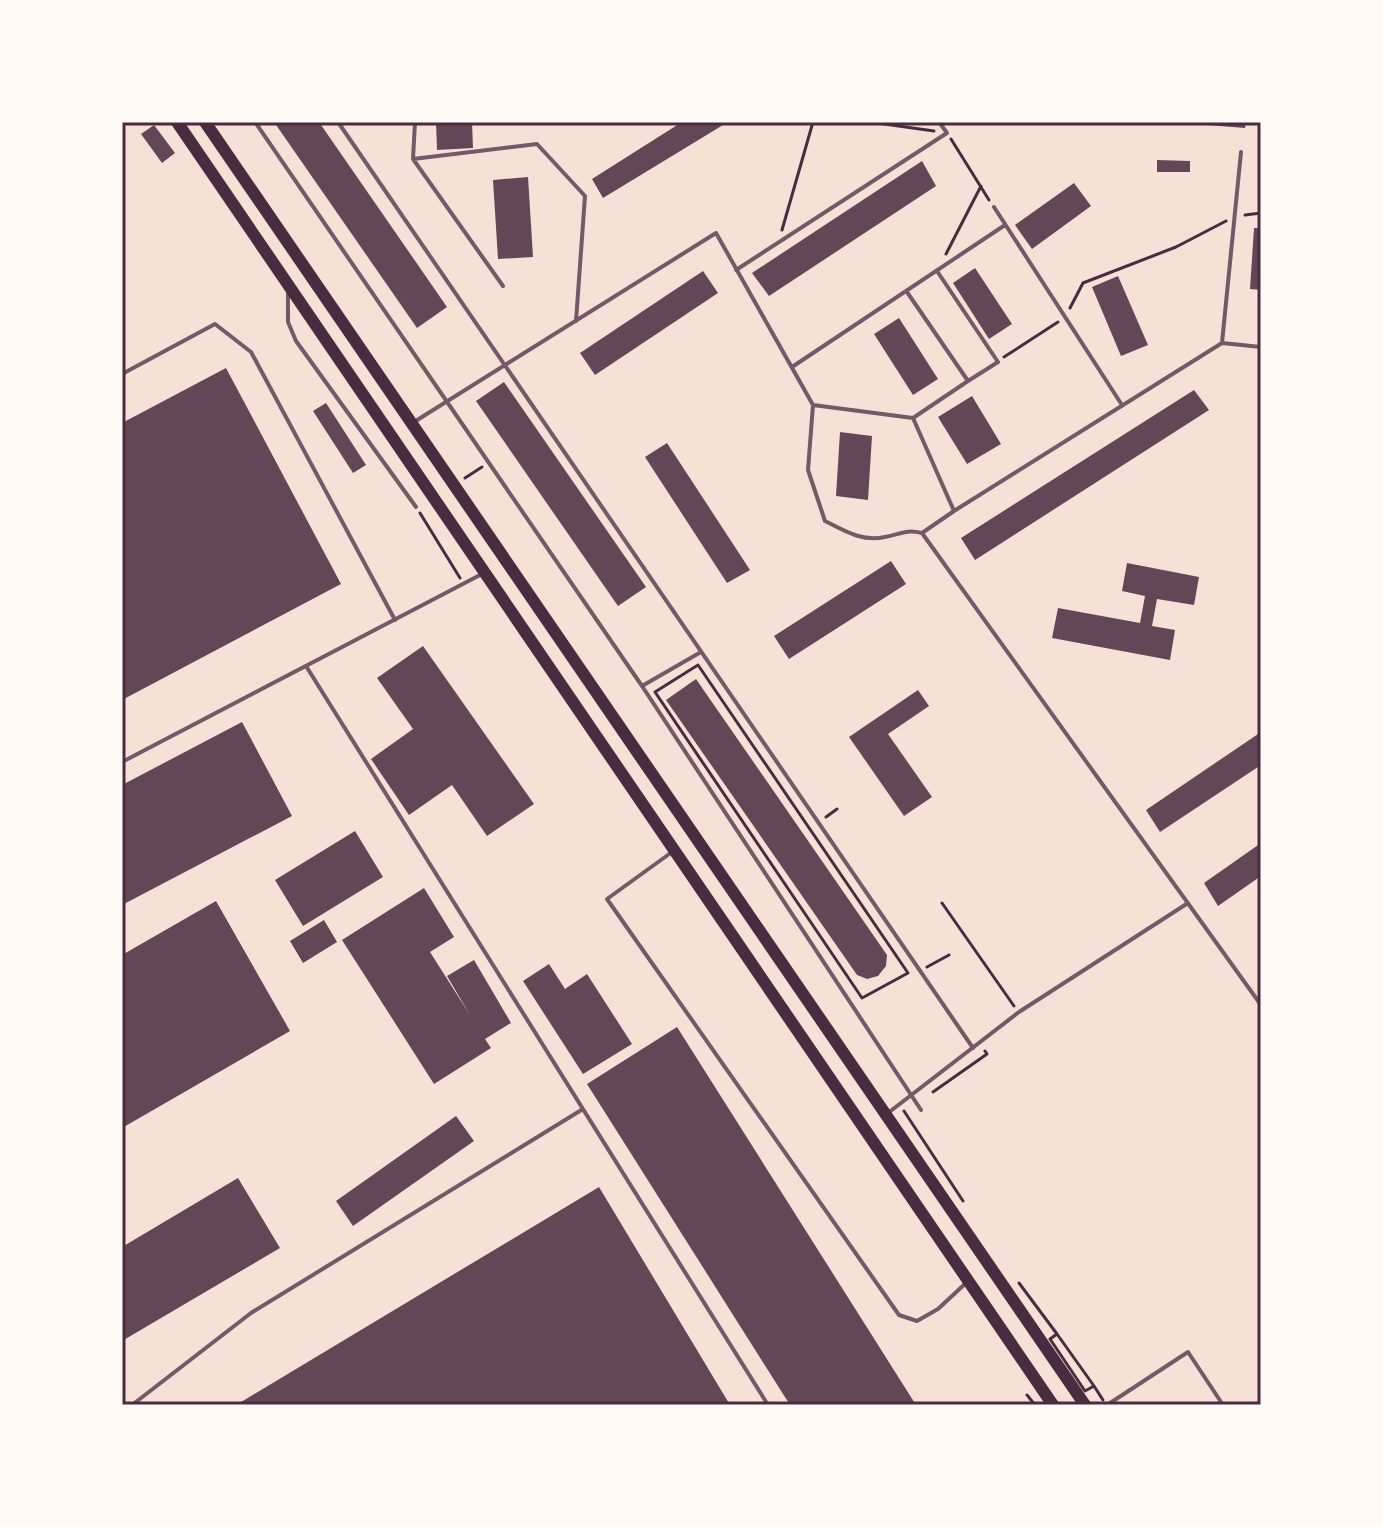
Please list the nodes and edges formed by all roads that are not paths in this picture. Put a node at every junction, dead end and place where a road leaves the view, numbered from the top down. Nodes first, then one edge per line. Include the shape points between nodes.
1 (177, 122) edge
2 (205, 122) edge
3 (246, 122) edge
4 (338, 122) edge
5 (415, 122) edge
6 (939, 122) edge
7 (256, 123) edge
8 (1241, 152) dead end
9 (413, 159) junction
10 (994, 207) road end
11 (1005, 225) junction
12 (736, 270) junction
13 (937, 271) junction
14 (289, 286) junction
15 (503, 286) dead end
16 (907, 291) junction
17 (576, 321) junction
18 (1222, 343) junction
19 (1261, 347) edge
20 (506, 365) junction
21 (792, 367) junction
22 (122, 374) edge
23 (968, 381) junction
24 (1261, 387) edge
25 (446, 401) junction
26 (813, 405) junction
27 (1122, 405) junction
28 (1260, 405) edge
29 (913, 418) junction
30 (412, 423) junction
31 (416, 507) dead end
32 (954, 511) junction
33 (922, 533) junction
34 (484, 573) junction
35 (395, 620) junction
36 (701, 652) junction
37 (306, 666) junction
38 (642, 686) junction
39 (122, 762) edge
40 (674, 851) junction
41 (1188, 903) junction
42 (1261, 1005) edge
43 (973, 1048) junction
44 (912, 1095) junction
45 (583, 1109) junction
46 (921, 1110) dead end
47 (887, 1114) junction
48 (968, 1281) junction
49 (1117, 1399) junction
50 (132, 1405) edge
51 (768, 1405) edge
52 (1053, 1405) edge
53 (1085, 1405) edge
54 (1107, 1405) edge
55 (1121, 1405) edge
56 (1223, 1405) edge

1 - 14 main road
2 - 30 main road
3 - 7 lane
4 - 20 lane
5 - 9 lane
6 - 12 lane via 947,133
7 - 25 lane
8 - 18 lane
9 - 15 lane
9 - 17 lane via 537,144 585,196
10 - 11 lane
11 - 13 lane
11 - 27 lane
12 - 17 lane via 716,233
12 - 21 lane
13 - 16 lane
13 - 23 lane via 998,362
14 - 31 lane via 288,322 296,341
14 - 34 main road
16 - 21 lane
16 - 23 lane
17 - 20 lane
18 - 19 lane
18 - 27 lane
20 - 25 lane
20 - 36 lane
21 - 26 lane
22 - 35 lane via 215,324 251,352
23 - 29 lane
24 - 28 lane
25 - 30 lane
25 - 38 lane
26 - 29 lane
26 - 33 lane via 808,470 825,521 858,538 907,529
27 - 32 lane
29 - 32 lane
30 - 47 main road
32 - 33 lane
33 - 41 lane
34 - 35 lane
34 - 40 main road
35 - 37 lane
36 - 38 lane
36 - 43 lane
37 - 39 lane
37 - 45 lane
38 - 44 lane
40 - 48 main road
40 - 48 lane via 607,899 899,1315 917,1321
41 - 42 lane
41 - 43 lane via 1019,1012
43 - 44 lane
44 - 46 lane
44 - 47 lane
45 - 50 lane via 251,1313
45 - 51 lane
47 - 53 main road
48 - 52 main road
49 - 54 lane
49 - 55 lane
49 - 56 lane via 1188,1352

